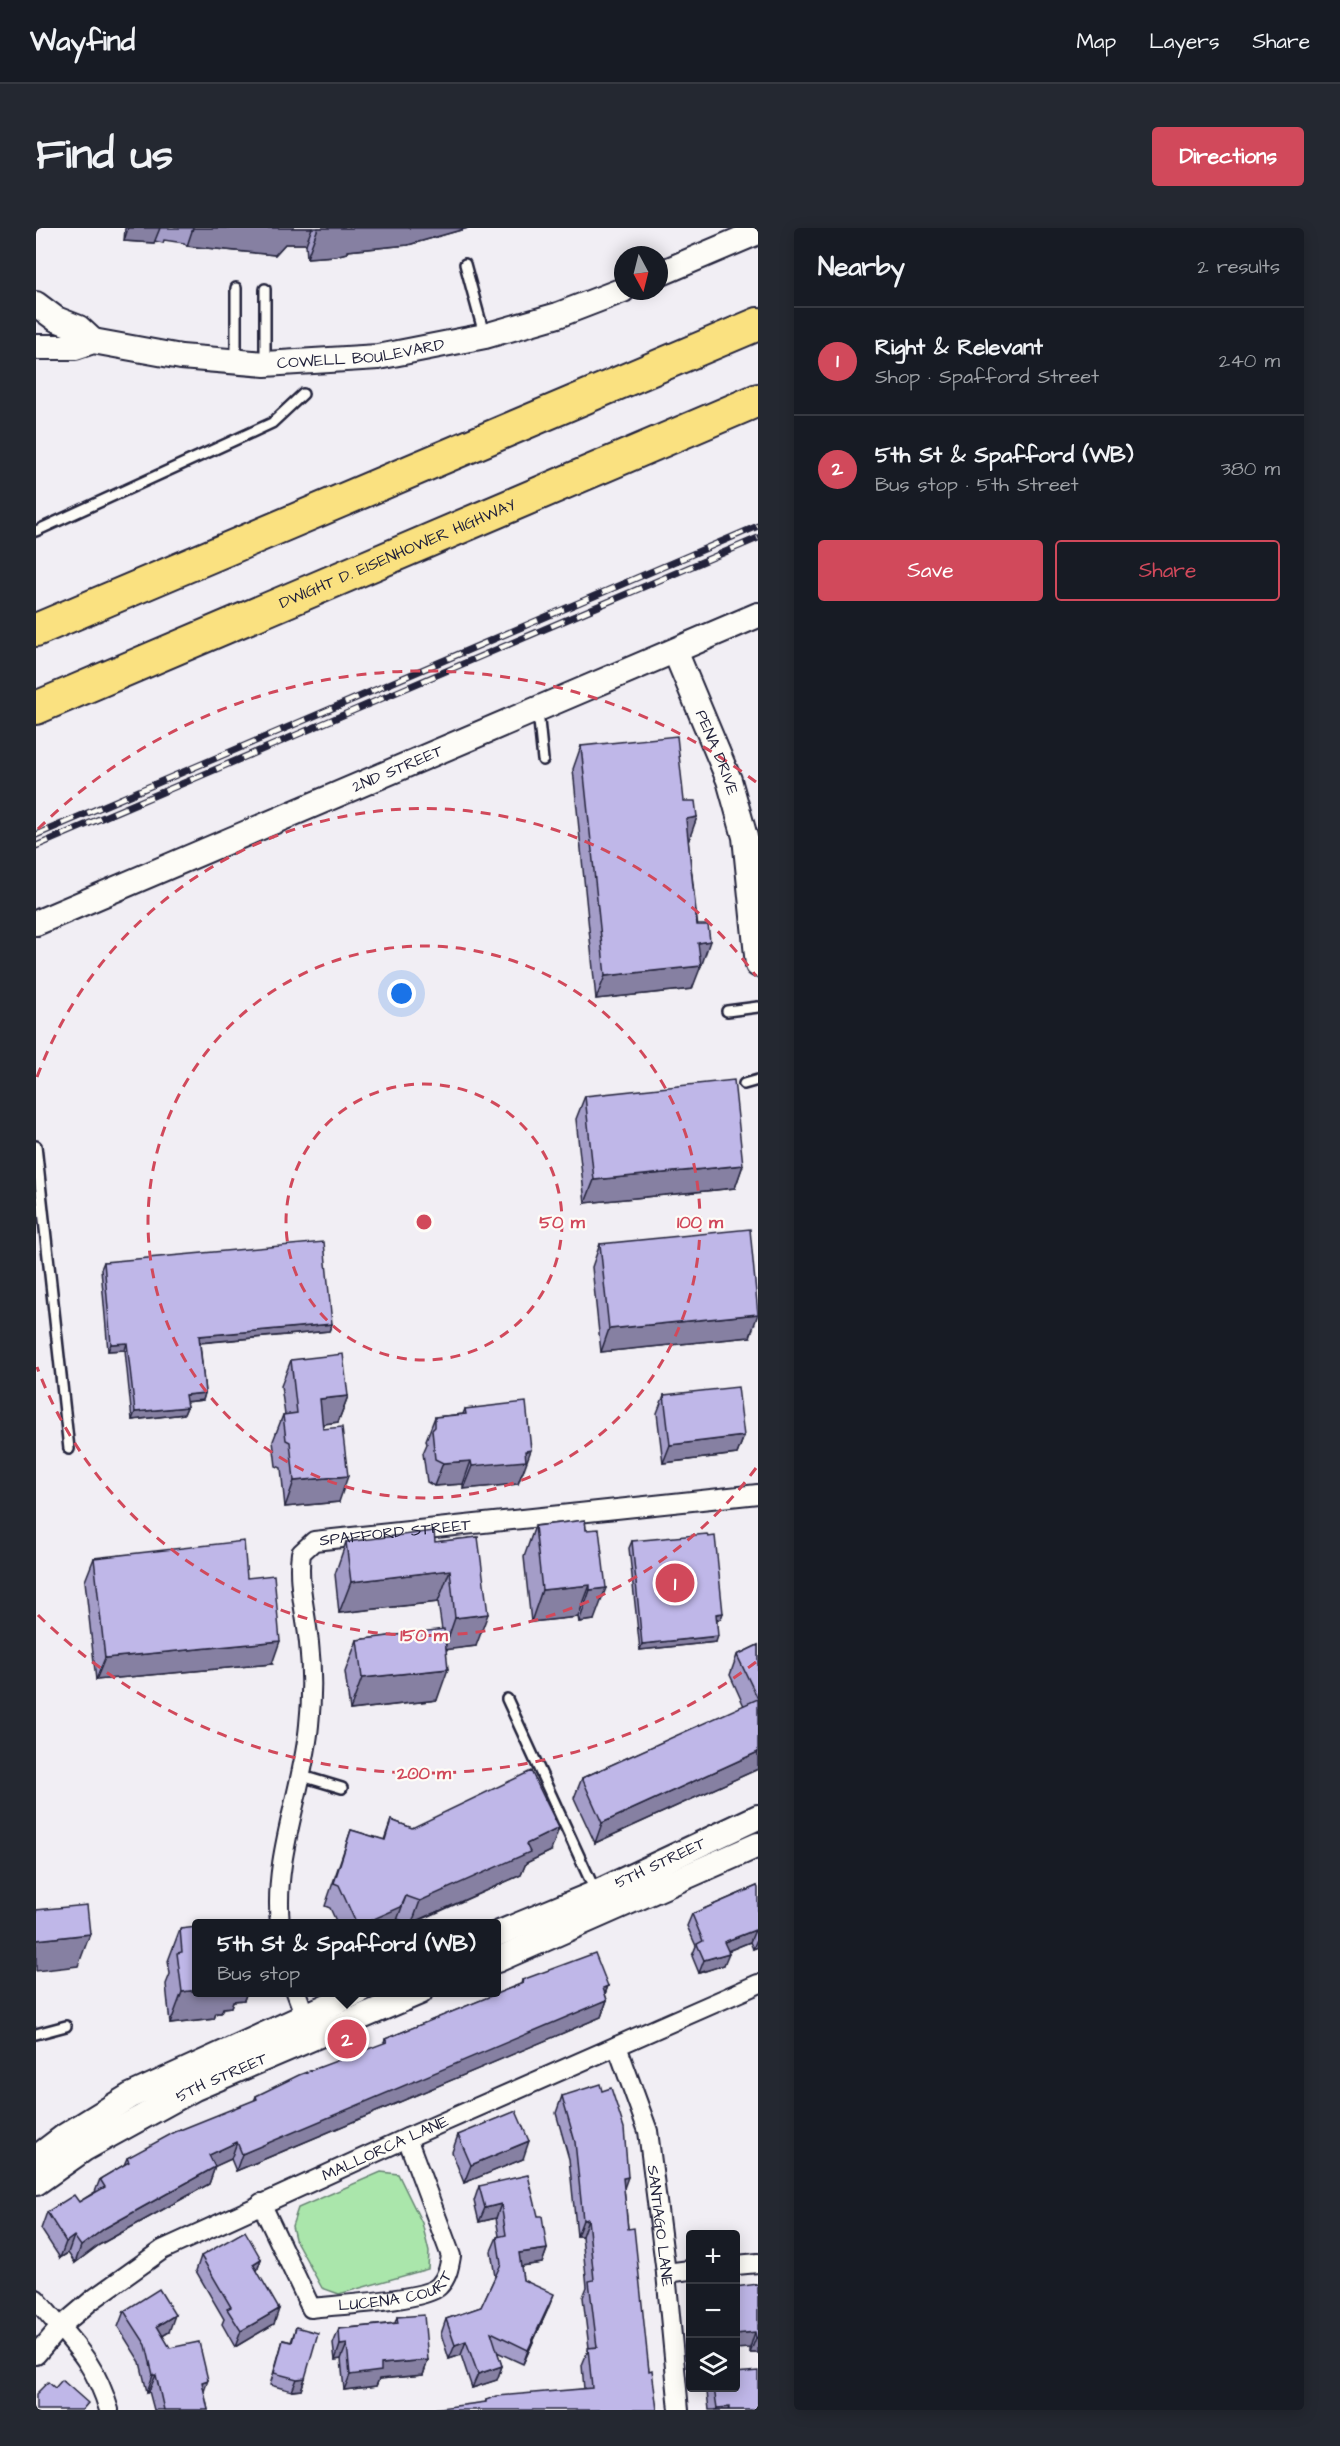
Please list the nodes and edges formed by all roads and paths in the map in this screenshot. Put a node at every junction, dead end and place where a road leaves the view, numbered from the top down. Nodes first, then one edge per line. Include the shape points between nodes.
1 (758, 232) edge
2 (465, 264) dead end
3 (668, 270) edge
4 (236, 288) dead end
5 (265, 289) dead end
6 (614, 293) edge
7 (36, 304) edge
8 (758, 324) edge
9 (485, 336) junction
10 (93, 341) junction
11 (36, 347) edge
12 (236, 363) junction
13 (265, 364) junction
14 (303, 394) dead end
15 (758, 400) edge
16 (36, 531) edge
17 (758, 615) edge
18 (36, 630) edge
19 (675, 651) junction
20 (36, 708) edge
21 (537, 710) junction
22 (543, 760) dead end
23 (754, 888) edge
24 (36, 923) edge
25 (758, 964) edge
26 (758, 1008) edge
27 (727, 1011) dead end
28 (758, 1080) edge
29 (744, 1084) dead end
30 (36, 1146) edge
31 (69, 1449) dead end
32 (758, 1494) edge
33 (507, 1699) dead end
34 (302, 1776) junction
35 (342, 1788) dead end
36 (758, 1817) edge
37 (758, 1845) edge
38 (596, 1893) junction
39 (280, 1919) edge
40 (501, 1932) edge
41 (501, 1958) edge
42 (758, 1984) edge
43 (298, 1997) edge
44 (351, 1997) edge
45 (404, 1997) edge
46 (66, 2026) dead end
47 (309, 2026) junction
48 (36, 2034) edge
49 (617, 2046) junction
50 (407, 2138) junction
51 (36, 2158) edge
52 (36, 2183) edge
53 (261, 2203) junction
54 (758, 2263) edge
55 (740, 2265) edge
56 (686, 2270) edge
57 (666, 2272) junction
58 (36, 2300) edge
59 (59, 2328) junction
60 (36, 2355) edge
61 (109, 2410) edge
62 (679, 2410) edge

1 - 3 main road
2 - 9 lane
4 - 12 lane
5 - 13 lane
6 - 9 main road, COWELL BOULEVARD
7 - 10 main road, COWELL BOULEVARD via 56,319 79,328
8 - 18 highway
9 - 13 main road, COWELL BOULEVARD via 378,357
10 - 11 main road, COWELL BOULEVARD via 75,347
10 - 12 main road, COWELL BOULEVARD
12 - 13 main road, COWELL BOULEVARD
14 - 16 lane via 272,423
15 - 20 highway, DWIGHT D. EISENHOWER HIGHWAY
17 - 19 main road, 2ND STREET
19 - 21 main road, 2ND STREET
19 - 23 main road, PENA DRIVE via 729,780 746,837
21 - 22 lane
21 - 24 main road, 2ND STREET
23 - 25 main road, PENA DRIVE
26 - 27 lane
28 - 29 lane
30 - 31 lane
32 - 34 street, SPAFFORD STREET via 314,1541 301,1553 299,1572 310,1645 311,1685
33 - 38 lane
34 - 35 lane
34 - 39 street, SPAFFORD STREET via 281,1862
36 - 38 main road, 5TH STREET
37 - 41 main road, 5TH STREET
38 - 40 main road, 5TH STREET
42 - 49 street, MALLORCA LANE
43 - 47 street
44 - 47 main road, 5TH STREET
45 - 47 main road, 5TH STREET
46 - 48 lane
47 - 51 main road, 5TH STREET via 130,2096
47 - 52 main road, 5TH STREET via 134,2120
49 - 50 street, MALLORCA LANE
49 - 57 street, SANTIAGO LANE via 648,2132
50 - 53 street, MALLORCA LANE
50 - 53 street, LUCENA COURT via 451,2256 448,2274 438,2288 416,2296 311,2308
53 - 59 street, MALLORCA LANE via 162,2250
54 - 55 street
56 - 57 street
57 - 62 street, SANTIAGO LANE
58 - 59 street
59 - 60 street, MALLORCA LANE
59 - 61 street via 86,2356 101,2381

